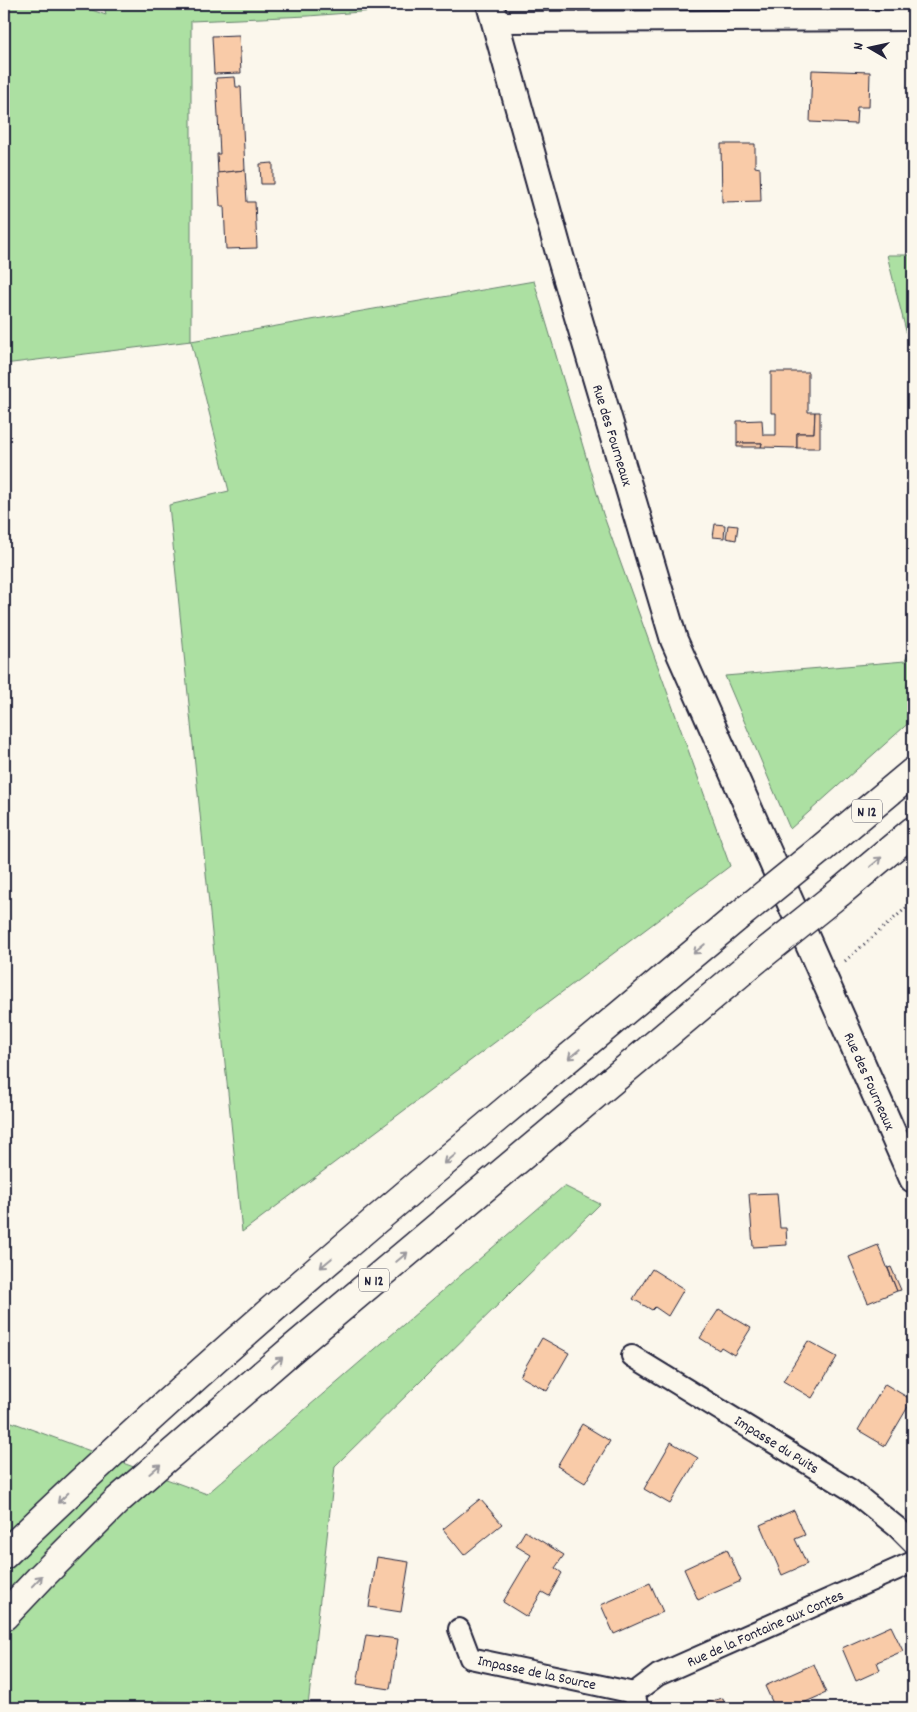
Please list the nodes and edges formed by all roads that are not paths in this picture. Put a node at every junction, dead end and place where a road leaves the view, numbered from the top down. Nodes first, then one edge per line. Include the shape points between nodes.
1 (493, 13) edge
2 (913, 20) edge
3 (913, 772) edge
4 (913, 831) edge
5 (913, 1179) edge
6 (632, 1356) dead end
7 (913, 1544) edge
8 (4, 1555) edge
9 (913, 1562) edge
10 (4, 1616) edge
11 (459, 1629) dead end
12 (636, 1701) edge

1 - 2 street, Rue des Fourneaux
1 - 5 street, Rue des Fourneaux via 560,256 674,640
3 -> 8 highway, N 12, bridge via 252,1325 98,1464
10 -> 4 highway, N 12, bridge via 133,1487 297,1345
6 - 7 street, Impasse du Puits via 850,1490
9 - 12 street, Rue de la Fontaine aux Contes via 658,1675
11 - 12 street, Impasse de la Source via 470,1658

